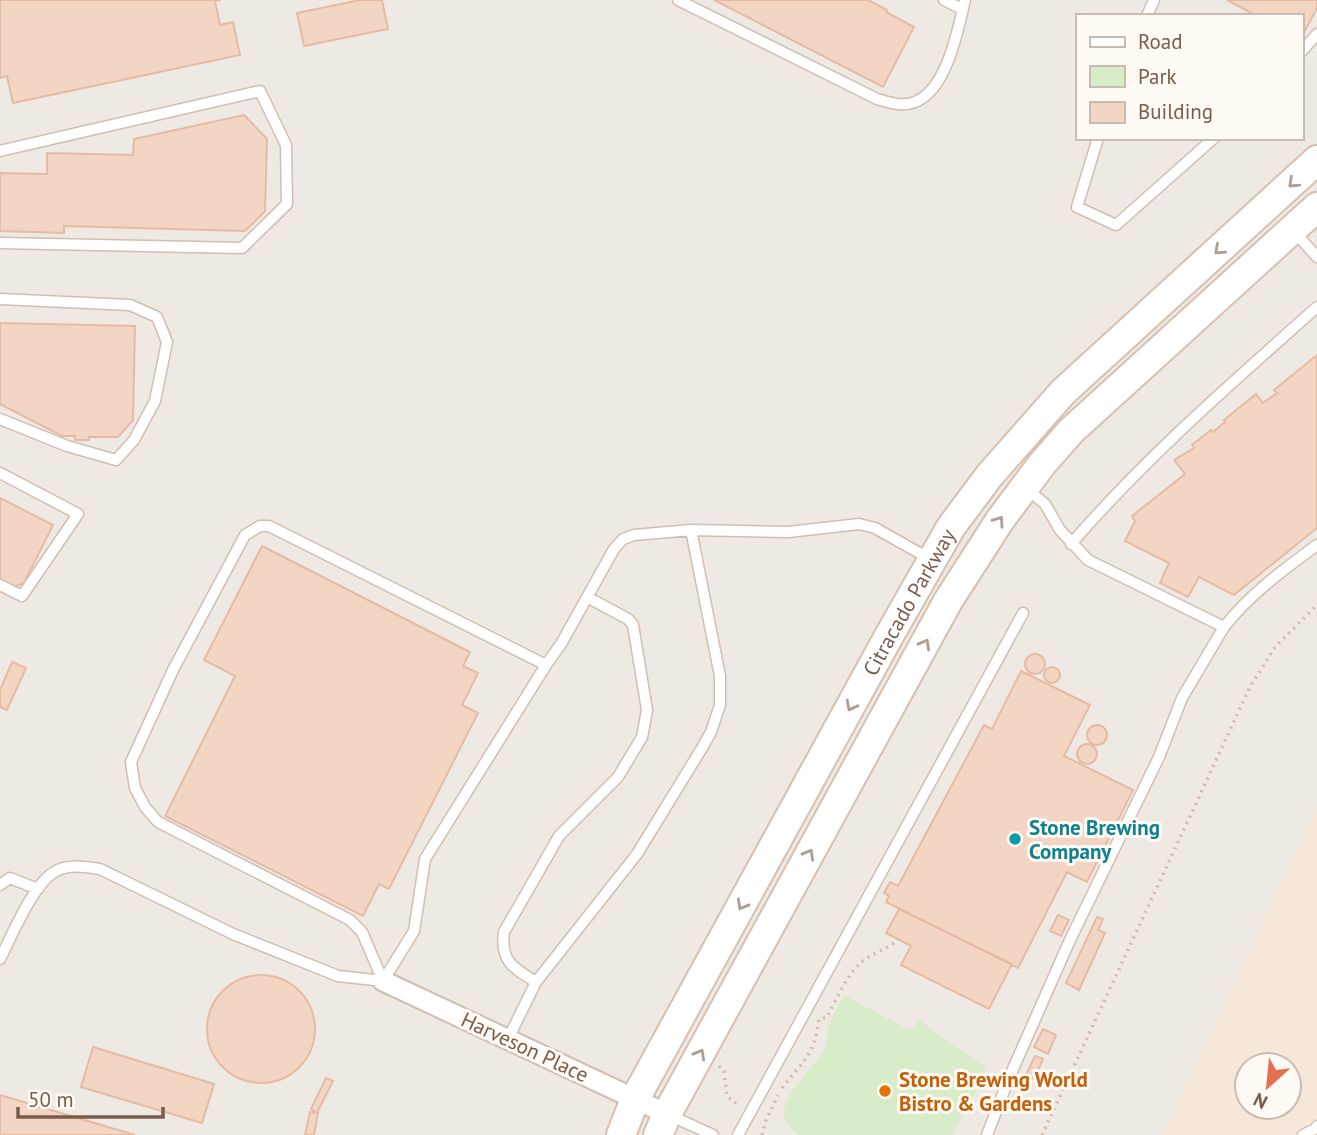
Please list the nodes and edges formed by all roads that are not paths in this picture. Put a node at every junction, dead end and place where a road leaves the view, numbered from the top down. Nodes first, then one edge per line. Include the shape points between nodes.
1 (678, 0) edge
2 (944, 0) edge
3 (964, 5) edge
4 (1317, 34) edge
5 (1303, 50) edge
6 (1097, 140) edge
7 (1212, 140) edge
8 (0, 151) edge
9 (1317, 160) edge
10 (1269, 205) junction
11 (1317, 207) edge
12 (1292, 230) junction
13 (0, 243) edge
14 (1317, 257) edge
15 (0, 299) edge
16 (1317, 307) edge
17 (0, 419) edge
18 (0, 473) edge
19 (1024, 487) junction
20 (691, 530) junction
21 (1071, 544) junction
22 (1317, 545) edge
23 (931, 560) junction
24 (0, 585) edge
25 (587, 597) junction
26 (1023, 613) dead end
27 (1224, 627) junction
28 (546, 665) junction
29 (0, 885) edge
30 (38, 889) junction
31 (0, 960) edge
32 (383, 981) junction
33 (536, 982) junction
34 (508, 1039) junction
35 (635, 1099) junction
36 (663, 1124) edge
37 (1317, 1126) edge
38 (621, 1135) edge
39 (713, 1135) edge
40 (738, 1135) edge
41 (987, 1135) edge
42 (1303, 1135) edge

1 - 3 lane via 877,99 896,104 914,103 929,94 946,65
2 - 3 lane
4 - 5 lane
6 - 7 lane via 1077,207 1116,225
8 - 13 lane via 260,91 286,145 287,204 243,248
9 -> 10 main road, Citracado Parkway
10 - 12 main road
10 -> 23 main road, Citracado Parkway via 1063,392 989,476
11 - 12 main road, Citracado Parkway
12 - 14 lane
12 - 19 main road, Citracado Parkway via 1071,431
15 - 17 lane via 130,305 157,317 167,342 155,401 134,440 116,460
16 - 21 lane via 1171,438
18 - 24 lane via 78,514 22,596
19 - 21 lane via 1045,504
36 -> 19 main road, Citracado Parkway via 948,601
20 - 23 lane via 788,532 859,524 875,528
20 - 25 lane via 623,540
20 - 33 lane via 720,676 716,719 650,835
21 - 27 lane via 1088,560
22 - 27 lane via 1242,604
23 -> 35 main road, Citracado Parkway
25 - 28 lane
25 - 33 lane via 633,625 646,726 638,748 618,777 559,836 503,932 508,961
26 - 40 lane
27 - 41 lane via 1182,698 1159,757 1070,940
28 - 32 lane via 425,859 414,931
28 - 32 lane via 269,526 245,535 173,670 131,762 135,788 145,807 158,822 350,920 362,932
29 - 30 lane via 10,878
30 - 31 lane
30 - 32 lane via 56,871 100,869 233,934 338,976
32 - 34 street, Harveson Place
33 - 34 lane
34 - 35 street, Harveson Place
35 - 36 street, Harveson Place
35 - 38 main road, Citracado Parkway
36 - 39 lane
37 - 42 lane

